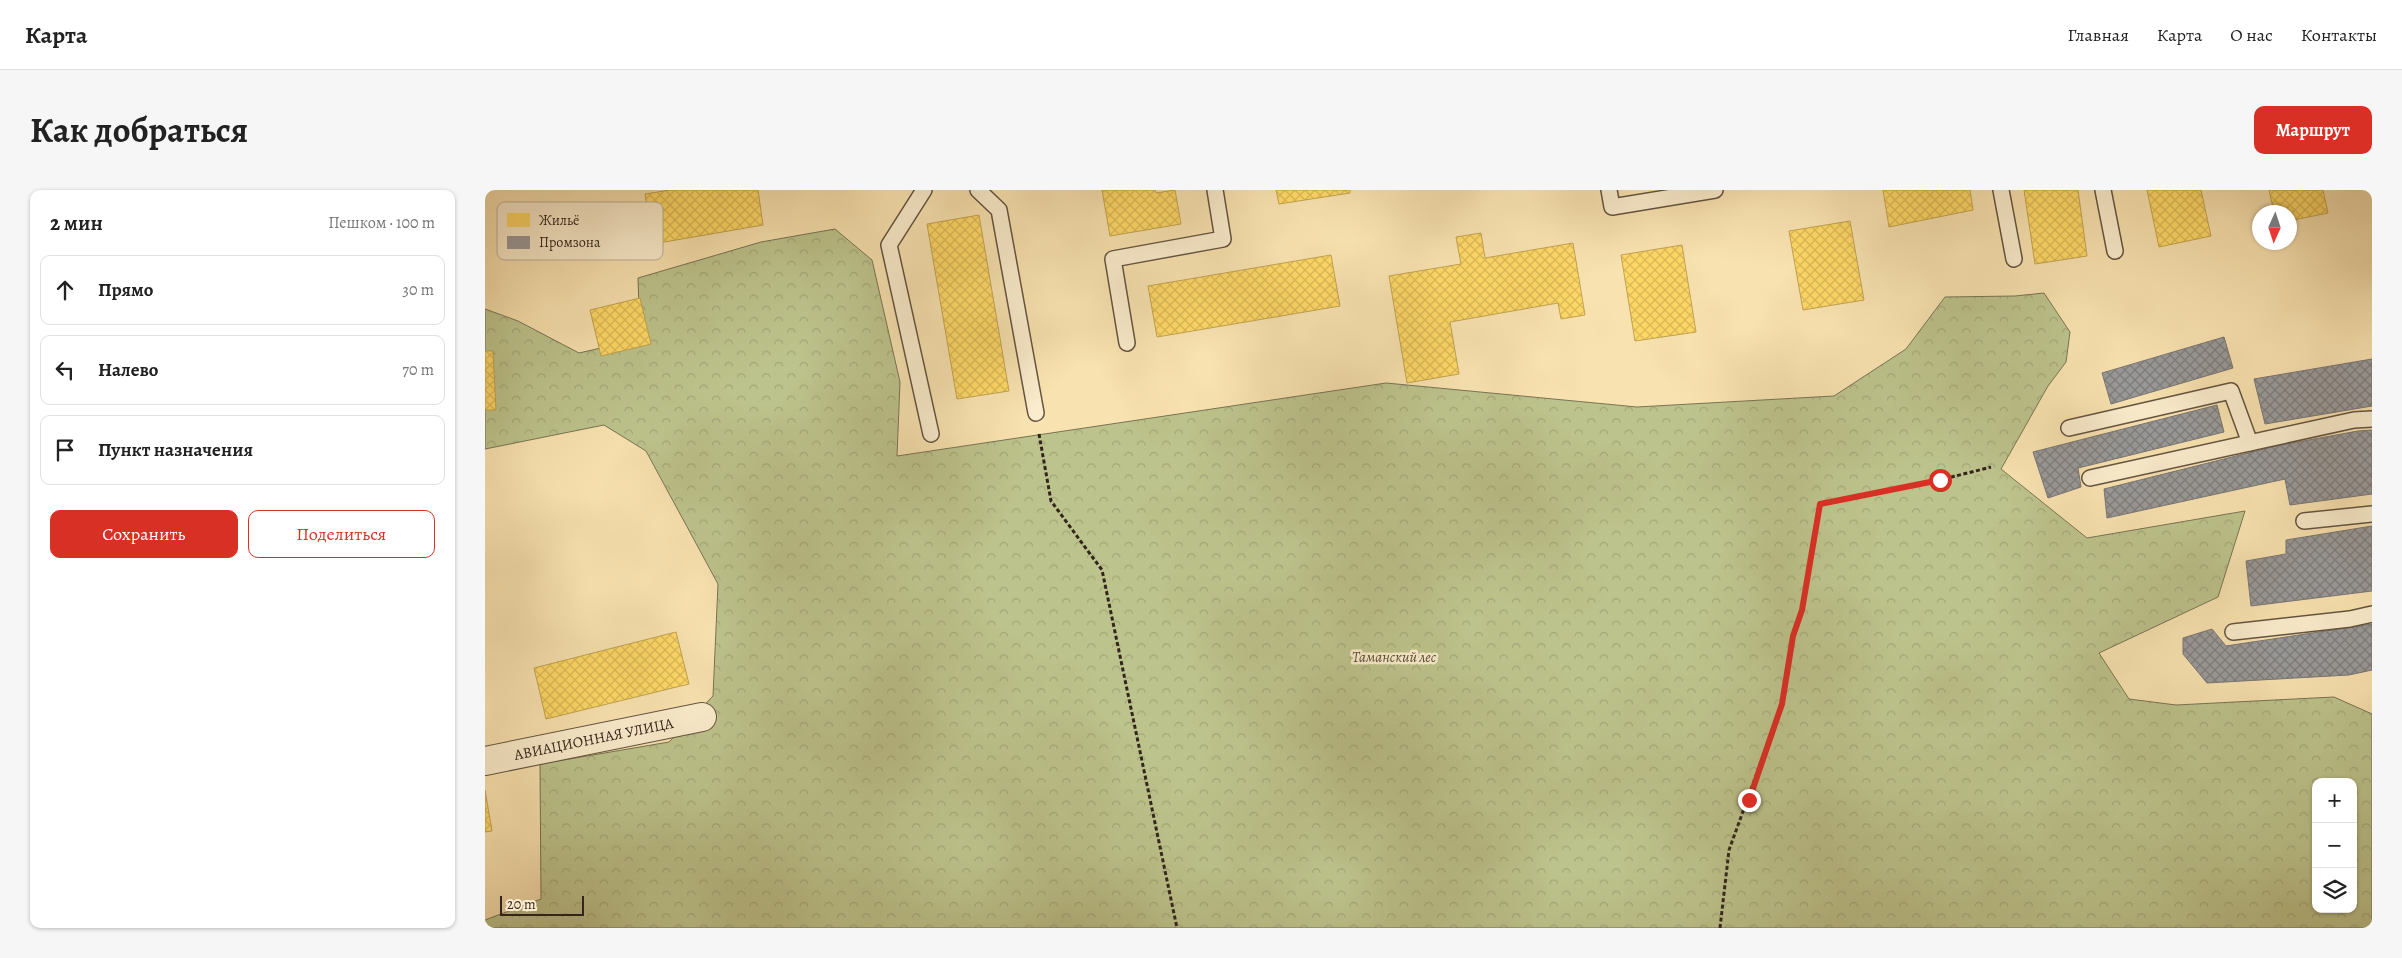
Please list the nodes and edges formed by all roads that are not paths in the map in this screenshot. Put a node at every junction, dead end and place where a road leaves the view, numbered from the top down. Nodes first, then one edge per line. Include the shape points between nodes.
1 (924, 190) edge
2 (978, 190) edge
3 (1215, 190) edge
4 (1609, 190) edge
5 (1715, 190) edge
6 (2001, 190) edge
7 (2103, 190) edge
8 (2115, 251) dead end
9 (2014, 259) dead end
10 (1127, 343) dead end
11 (1036, 413) road end
12 (2372, 419) edge
13 (2069, 428) dead end
14 (931, 434) dead end
15 (2250, 443) junction
16 (2090, 478) dead end
17 (2372, 514) edge
18 (2304, 521) dead end
19 (2372, 614) edge
20 (2233, 632) dead end
21 (702, 717) dead end
22 (485, 761) edge

1 - 14 lane via 889,245
2 - 11 lane via 999,210
3 - 10 lane via 1223,239 1113,259
4 - 5 lane via 1612,207
6 - 9 lane
7 - 8 lane
12 - 15 lane
13 - 15 lane via 2231,391
15 - 16 lane
17 - 18 lane
19 - 20 lane
21 - 22 street, АВИАЦИОННАЯ УЛИЦА

